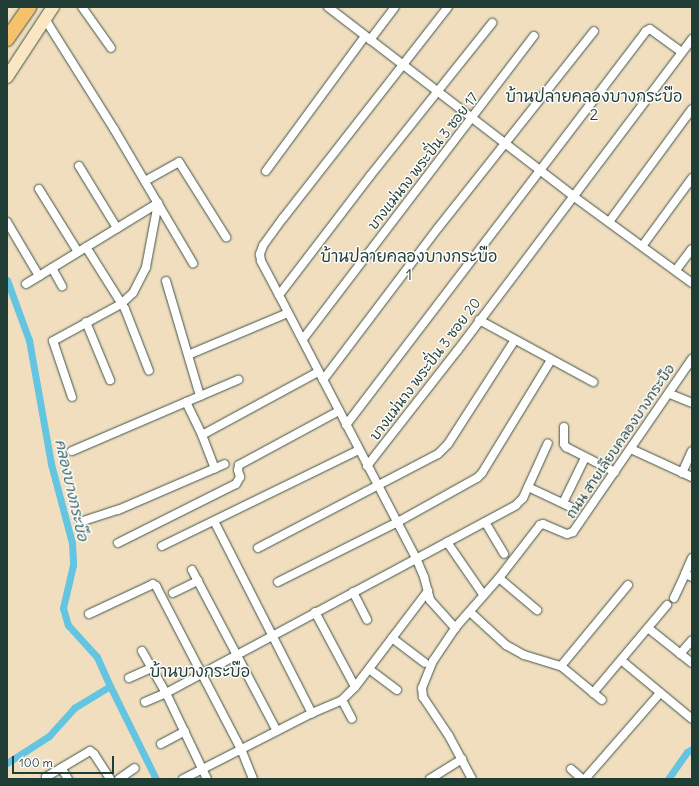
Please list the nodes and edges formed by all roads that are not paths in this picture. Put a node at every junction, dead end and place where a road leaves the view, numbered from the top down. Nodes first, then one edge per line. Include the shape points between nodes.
1 (28, 7) edge
2 (53, 7) edge
3 (82, 7) edge
4 (328, 7) edge
5 (395, 7) edge
6 (448, 7) edge
7 (337, 10) edge
8 (45, 20) junction
9 (492, 23) dead end
10 (16, 26) junction
11 (594, 31) dead end
12 (534, 36) dead end
13 (367, 38) junction
14 (7, 39) edge
15 (692, 39) edge
16 (7, 47) edge
17 (112, 48) dead end
18 (682, 52) junction
19 (403, 65) junction
20 (8, 76) edge
21 (438, 91) junction
22 (692, 109) edge
23 (472, 119) junction
24 (506, 144) junction
25 (79, 166) dead end
26 (540, 170) junction
27 (266, 171) dead end
28 (692, 178) edge
29 (145, 180) junction
30 (39, 189) dead end
31 (574, 196) junction
32 (158, 203) junction
33 (7, 222) edge
34 (609, 222) junction
35 (117, 228) junction
36 (226, 237) dead end
37 (643, 245) junction
38 (86, 247) junction
39 (692, 249) edge
40 (78, 252) junction
41 (193, 263) dead end
42 (52, 268) junction
43 (676, 270) junction
44 (39, 276) junction
45 (166, 281) dead end
46 (692, 283) edge
47 (26, 284) dead end
48 (62, 286) dead end
49 (279, 295) junction
50 (121, 304) junction
51 (288, 313) junction
52 (479, 320) junction
53 (86, 322) junction
54 (303, 340) junction
55 (514, 341) junction
56 (188, 355) junction
57 (692, 359) edge
58 (551, 360) junction
59 (149, 371) dead end
60 (318, 372) junction
61 (110, 380) dead end
62 (238, 380) dead end
63 (323, 380) junction
64 (593, 382) dead end
65 (670, 394) junction
66 (200, 396) junction
67 (72, 398) dead end
68 (186, 402) junction
69 (692, 403) edge
70 (339, 411) junction
71 (346, 425) junction
72 (564, 427) dead end
73 (202, 435) junction
74 (548, 443) dead end
75 (631, 449) junction
76 (359, 450) junction
77 (72, 451) dead end
78 (692, 451) edge
79 (584, 460) dead end
80 (225, 464) dead end
81 (367, 466) junction
82 (215, 469) junction
83 (615, 472) junction
84 (682, 473) junction
85 (692, 477) edge
86 (378, 487) junction
87 (528, 487) junction
88 (563, 503) junction
89 (575, 509) dead end
90 (214, 521) junction
91 (80, 522) dead end
92 (485, 522) junction
93 (396, 523) junction
94 (447, 542) junction
95 (118, 543) dead end
96 (162, 546) dead end
97 (258, 548) dead end
98 (504, 554) dead end
99 (416, 558) junction
100 (692, 558) edge
101 (192, 570) dead end
102 (688, 576) edge
103 (499, 578) junction
104 (198, 581) junction
105 (278, 582) dead end
106 (628, 585) dead end
107 (428, 591) junction
108 (353, 592) junction
109 (173, 593) dead end
110 (482, 593) dead end
111 (674, 598) dead end
112 (667, 605) dead end
113 (537, 610) dead end
114 (315, 612) junction
115 (470, 612) junction
116 (89, 614) dead end
117 (367, 620) dead end
118 (455, 628) junction
119 (648, 628) junction
120 (272, 635) junction
121 (392, 638) junction
122 (692, 640) edge
123 (142, 651) dead end
124 (237, 654) junction
125 (680, 654) junction
126 (621, 660) junction
127 (425, 663) dead end
128 (692, 664) edge
129 (561, 666) junction
130 (151, 668) junction
131 (368, 669) junction
132 (201, 673) junction
133 (129, 678) dead end
134 (355, 687) junction
135 (397, 690) dead end
136 (166, 693) junction
137 (593, 693) junction
138 (660, 693) junction
139 (342, 700) junction
140 (602, 700) dead end
141 (145, 702) dead end
142 (312, 713) junction
143 (690, 714) edge
144 (352, 719) dead end
145 (185, 731) junction
146 (277, 731) junction
147 (161, 744) dead end
148 (241, 749) junction
149 (462, 759) junction
150 (135, 768) dead end
151 (62, 769) junction
152 (571, 769) dead end
153 (204, 770) junction
154 (46, 777) dead end
155 (68, 779) edge
156 (110, 779) edge
157 (119, 779) edge
158 (183, 779) edge
159 (207, 779) edge
160 (253, 779) edge
161 (430, 779) edge
162 (472, 779) edge
163 (582, 779) edge
164 (585, 779) edge

1 - 10 highway
2 - 8 main road
3 - 17 street
4 - 7 street
5 - 13 street
6 - 19 street
7 - 13 street
8 - 20 main road
8 - 29 street
9 - 21 street
10 - 14 highway
10 - 16 highway
11 - 24 street
12 - 23 street, บางแม่นาง พระปิ่น 3 ซอย 17
13 - 19 street
13 - 27 street
15 - 18 street, บางแม่นาง พระปิ่น 3 ซอย 20
18 - 26 street via 650,29 606,82
18 - 31 street, บางแม่นาง พระปิ่น 3 ซอย 20
19 - 21 street
19 - 49 street via 263,246 261,261
21 - 23 street
21 - 49 street
22 - 34 street
23 - 24 street
23 - 54 street, บางแม่นาง พระปิ่น 3 ซอย 17
24 - 26 street
24 - 63 street
25 - 35 street
26 - 31 street
26 - 71 street
28 - 37 street
29 - 32 street
29 - 36 street via 179,162
30 - 40 street
31 - 34 street
31 - 52 street, บางแม่นาง พระปิ่น 3 ซอย 20
32 - 35 street
32 - 41 street
32 - 50 street via 146,267 133,293
33 - 44 street
34 - 37 street
35 - 38 street
37 - 43 street
38 - 40 street
38 - 50 street
39 - 43 street
40 - 42 street
42 - 44 street
42 - 48 street
43 - 46 street
44 - 47 street
45 - 56 street
49 - 51 street
50 - 53 street
50 - 59 street
51 - 54 street
51 - 56 street
52 - 55 street
52 - 81 street, บางแม่นาง พระปิ่น 3 ซอย 20
53 - 61 street
53 - 67 street via 53,341
54 - 60 street
55 - 58 street
55 - 86 street via 444,449
56 - 66 street
57 - 65 street, ถนน สายเลียบคลองบางกระบือ
58 - 64 street
58 - 93 street via 482,473
60 - 63 street
60 - 73 street
62 - 66 street
63 - 70 street
65 - 69 street
65 - 75 street, ถนน สายเลียบคลองบางกระบือ
66 - 68 street
68 - 73 street
68 - 77 street
70 - 71 street
70 - 95 street via 239,465 240,477 236,484
71 - 76 street
72 - 83 street via 566,447
73 - 82 street
74 - 87 street
75 - 83 street, ถนน สายเลียบคลองบางกระบือ
75 - 84 street
76 - 81 street
76 - 90 street
78 - 84 street
79 - 88 street
80 - 82 street
81 - 86 street
82 - 91 street via 118,510
83 - 103 street, ถนน สายเลียบคลองบางกระบือ via 573,532 567,534 540,524
84 - 85 street
86 - 93 street
86 - 97 street
87 - 88 street
87 - 92 street via 516,505
88 - 89 street
90 - 96 street
90 - 120 street
92 - 94 street
92 - 98 street
93 - 99 street
93 - 105 street
94 - 99 street
94 - 110 street
99 - 107 street
99 - 108 street
100 - 102 street
101 - 104 street
102 - 111 street
103 - 113 street
103 - 115 street, ถนน สายเลียบคลองบางกระบือ
104 - 109 street
104 - 124 street
106 - 129 street
107 - 118 street via 430,600
107 - 121 street
108 - 114 street
108 - 117 street
112 - 119 street
114 - 120 street
114 - 134 street
115 - 118 street, ถนน สายเลียบคลองบางกระบือ
115 - 129 street via 506,645 524,655
116 - 132 street via 153,584 158,589
118 - 149 street, ถนน สายเลียบคลองบางกระบือ via 433,661 422,692
119 - 125 street
119 - 126 street
120 - 124 street
120 - 142 street
121 - 127 street
121 - 131 street
122 - 125 street
123 - 130 street
124 - 132 street
124 - 146 street
125 - 128 street
126 - 137 street
126 - 138 street
129 - 137 street
130 - 133 street
130 - 136 street
131 - 134 street
131 - 135 street
132 - 136 street
132 - 148 street
134 - 139 street
136 - 141 street
136 - 145 street
137 - 140 street
138 - 143 street
138 - 164 street
139 - 142 street
139 - 144 street
142 - 146 street
145 - 147 street
145 - 153 street
146 - 148 street
148 - 153 street
148 - 160 street
149 - 161 street
149 - 162 street, ถนน สายเลียบคลองบางกระบือ
150 - 157 street
151 - 154 street
151 - 155 street
151 - 156 street via 90,751
152 - 163 street
153 - 158 street
153 - 159 street

